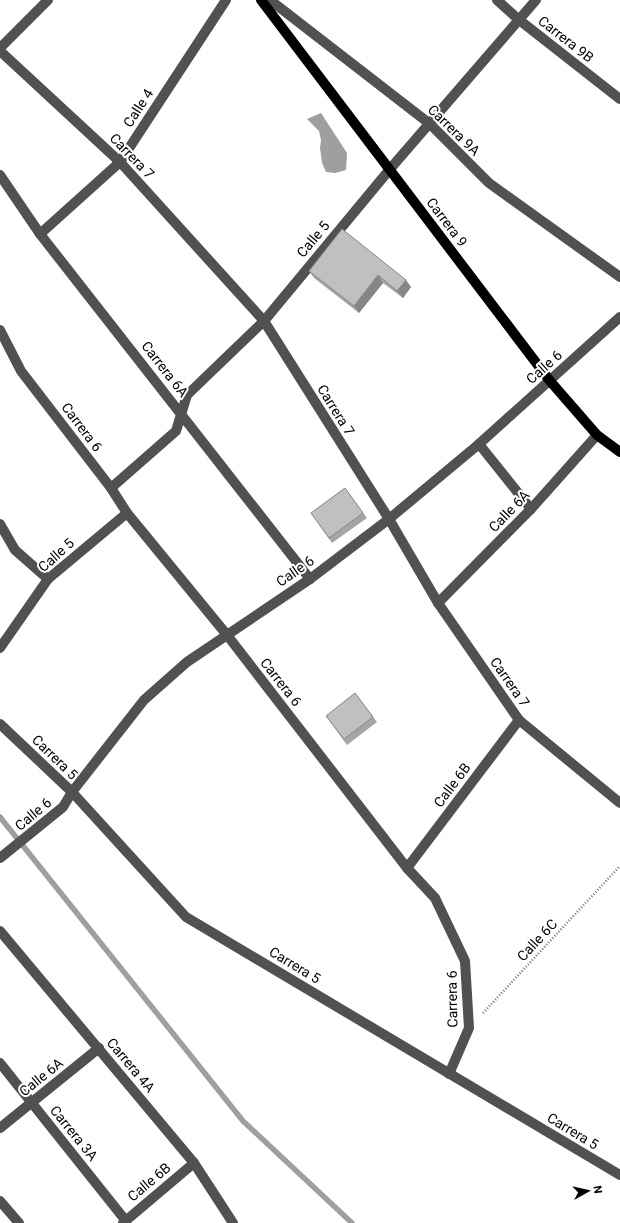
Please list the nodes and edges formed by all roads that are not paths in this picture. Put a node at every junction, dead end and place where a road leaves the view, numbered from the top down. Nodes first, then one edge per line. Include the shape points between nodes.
1 (48, 0) edge
2 (226, 0) edge
3 (261, 0) edge
4 (270, 0) edge
5 (498, 0) edge
6 (536, 0) edge
7 (518, 19) junction
8 (0, 48) edge
9 (0, 52) edge
10 (620, 99) edge
11 (430, 124) junction
12 (120, 162) junction
13 (390, 169) junction
14 (0, 175) edge
15 (40, 234) junction
16 (620, 277) edge
17 (620, 317) edge
18 (264, 321) junction
19 (0, 330) edge
20 (550, 381) junction
21 (182, 413) junction
22 (596, 435) junction
23 (479, 444) junction
24 (620, 452) edge
25 (111, 488) junction
26 (531, 509) junction
27 (127, 513) junction
28 (389, 519) junction
29 (0, 524) edge
30 (48, 579) junction
31 (310, 579) junction
32 (438, 603) junction
33 (227, 635) junction
34 (0, 648) edge
35 (519, 720) junction
36 (0, 724) edge
37 (72, 792) junction
38 (620, 803) edge
39 (0, 858) edge
40 (407, 868) junction
41 (0, 931) edge
42 (99, 1048) junction
43 (0, 1063) edge
44 (449, 1074) junction
45 (31, 1102) junction
46 (0, 1128) edge
47 (194, 1163) junction
48 (620, 1174) edge
49 (0, 1201) edge
50 (124, 1222) edge
51 (19, 1223) edge
52 (233, 1223) edge

1 - 8 street
2 - 12 street, Calle 4
3 - 13 main road, Carrera 9
4 - 11 street, Carrera 9A
5 - 7 street, Carrera 9B
6 - 7 street, Calle 5
7 - 10 street, Carrera 9B
7 - 11 street, Calle 5
9 - 12 street, Carrera 7
11 - 13 street, Calle 5
11 - 16 street, Carrera 9A via 489,183
12 - 15 street, Calle 4
12 - 18 street, Carrera 7
13 - 18 street, Calle 5
13 - 20 main road, Carrera 9
14 - 15 street, Carrera 6A
15 - 21 street, Carrera 6A
17 - 20 street, Calle 6
18 - 21 street, Calle 5 via 186,395
18 - 28 street, Carrera 7
19 - 25 street, Carrera 6 via 21,371
20 - 22 main road, Carrera 9
20 - 23 street, Calle 6
21 - 25 street, Calle 5 via 176,432
21 - 31 street, Carrera 6A
22 - 24 main road, Carrera 9
22 - 26 street, Calle 6A
23 - 26 street
23 - 28 street, Calle 6
25 - 27 street, Carrera 6
26 - 32 street, Calle 6A
27 - 30 street, Calle 5
27 - 33 street, Carrera 6
28 - 31 street, Calle 6
28 - 32 street, Carrera 7
29 - 30 street via 15,550
30 - 34 street, Calle 5
31 - 33 street, Calle 6
32 - 35 street, Carrera 7
33 - 37 street, Calle 6 via 187,662 144,700
33 - 40 street, Carrera 6
35 - 38 street, Carrera 7
35 - 40 street, Calle 6B
36 - 37 street, Carrera 5
37 - 39 street, Calle 6 via 63,807
37 - 44 street, Carrera 5 via 186,917
40 - 44 street, Carrera 6 via 435,898 465,961 469,1028
41 - 42 street, Carrera 4A
42 - 45 street, Calle 6A
42 - 47 street, Carrera 4A
43 - 45 street, Carrera 3A
44 - 48 street, Carrera 5
45 - 46 street, Calle 6A
45 - 50 street, Carrera 3A
47 - 50 street, Calle 6B
47 - 52 street, Carrera 4A
49 - 51 street

